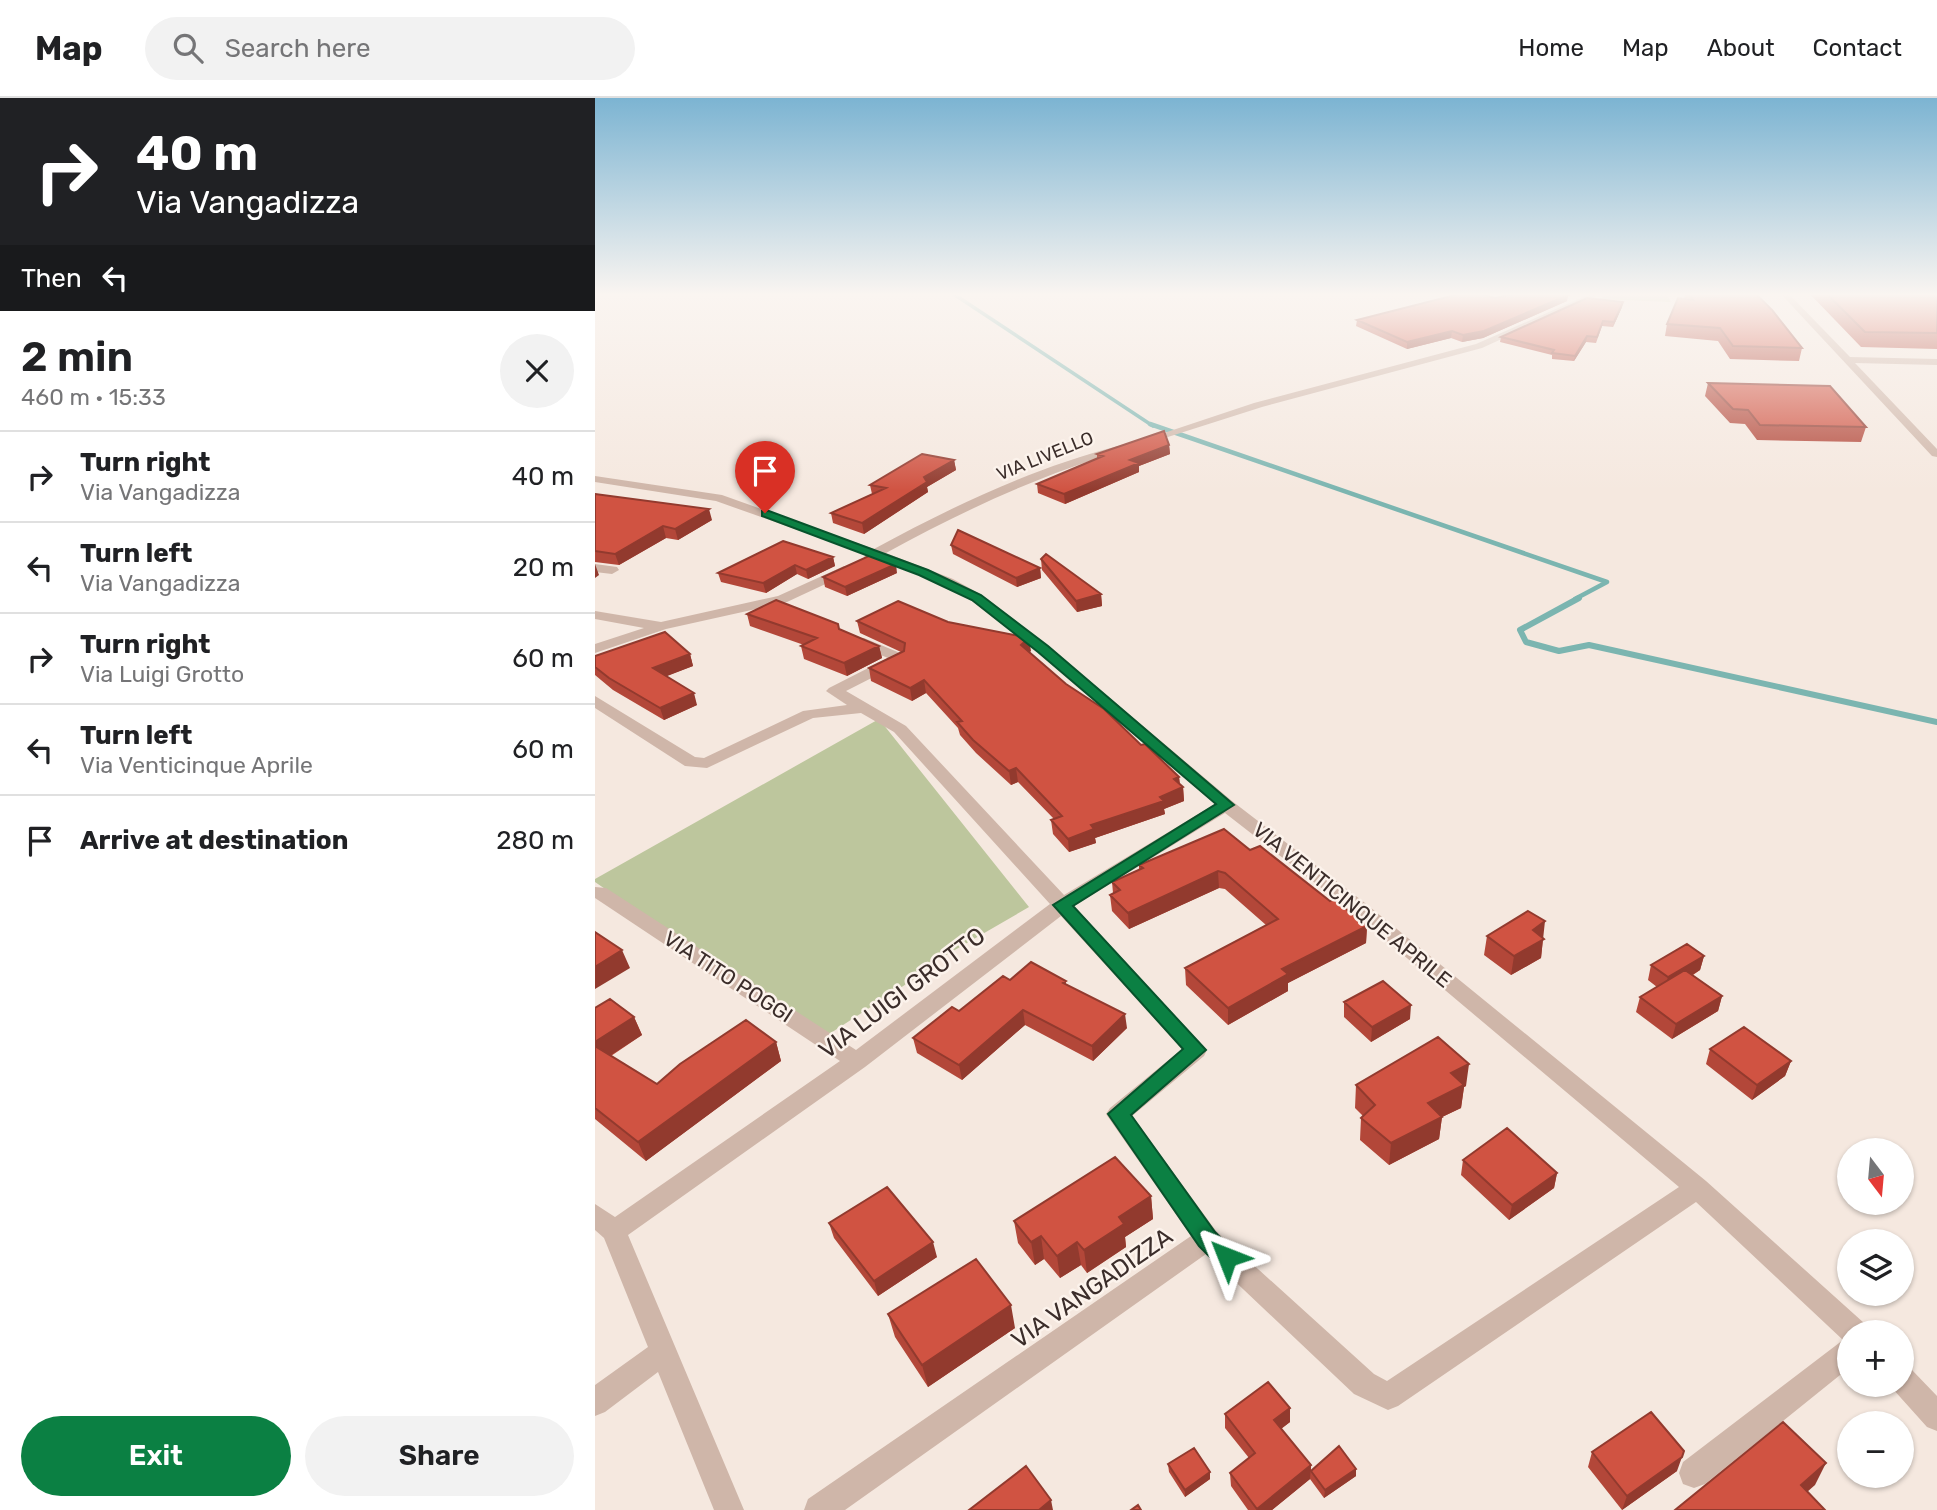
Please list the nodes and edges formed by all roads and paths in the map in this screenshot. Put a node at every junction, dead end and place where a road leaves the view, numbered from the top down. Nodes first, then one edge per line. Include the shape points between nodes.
1 (1433, 359) edge
2 (1849, 360) joint
3 (1937, 362) edge
4 (1936, 454) edge
5 (595, 479) edge
6 (616, 482) junction
7 (595, 494) edge
8 (873, 552) junction
9 (595, 568) edge
10 (612, 570) dead end
11 (595, 615) edge
12 (662, 626) junction
13 (848, 636) edge
14 (595, 649) edge
15 (595, 701) edge
16 (863, 708) junction
17 (1226, 805) junction
18 (599, 892) dead end
19 (1062, 905) junction
20 (857, 1061) junction
21 (1697, 1188) junction
22 (604, 1223) edge
23 (1207, 1239) junction
24 (1841, 1320) edge
25 (665, 1351) junction
26 (1837, 1360) edge
27 (1914, 1392) edge
28 (595, 1402) edge
29 (1937, 1418) edge
30 (1694, 1473) dead end
31 (723, 1507) edge
32 (819, 1510) edge

1 - 8 street, VIA LIVELLO via 1072,462
2 - 3 street
2 - 4 street
5 - 6 street, VIA VENTICINQUE APRILE
6 - 7 street
6 - 8 street, VIA VENTICINQUE APRILE via 718,498
8 - 12 street, VIA LIVELLO via 782,599
8 - 17 street, VIA VENTICINQUE APRILE via 977,598
9 - 10 street
11 - 12 street
12 - 14 street, VIA LIVELLO
13 - 16 street, VIA VANGADIZZA via 900,658 834,691
15 - 16 street via 691,762 708,763 809,714
16 - 19 street, VIA VANGADIZZA via 900,729
17 - 19 street, VIA LUIGI GROTTO
17 - 21 street, VIA VENTICINQUE APRILE via 1358,907
18 - 20 street, VIA TITO POGGI
19 - 20 street, VIA LUIGI GROTTO
19 - 23 street, VIA VANGADIZZA via 1196,1050 1118,1114
20 - 22 street, VIA LUIGI GROTTO
21 - 23 street via 1388,1396 1364,1384
21 - 24 street, VIA VENTICINQUE APRILE
22 - 25 street
23 - 32 street, VIA VANGADIZZA
25 - 28 street
25 - 31 street
26 - 30 street
27 - 29 street

